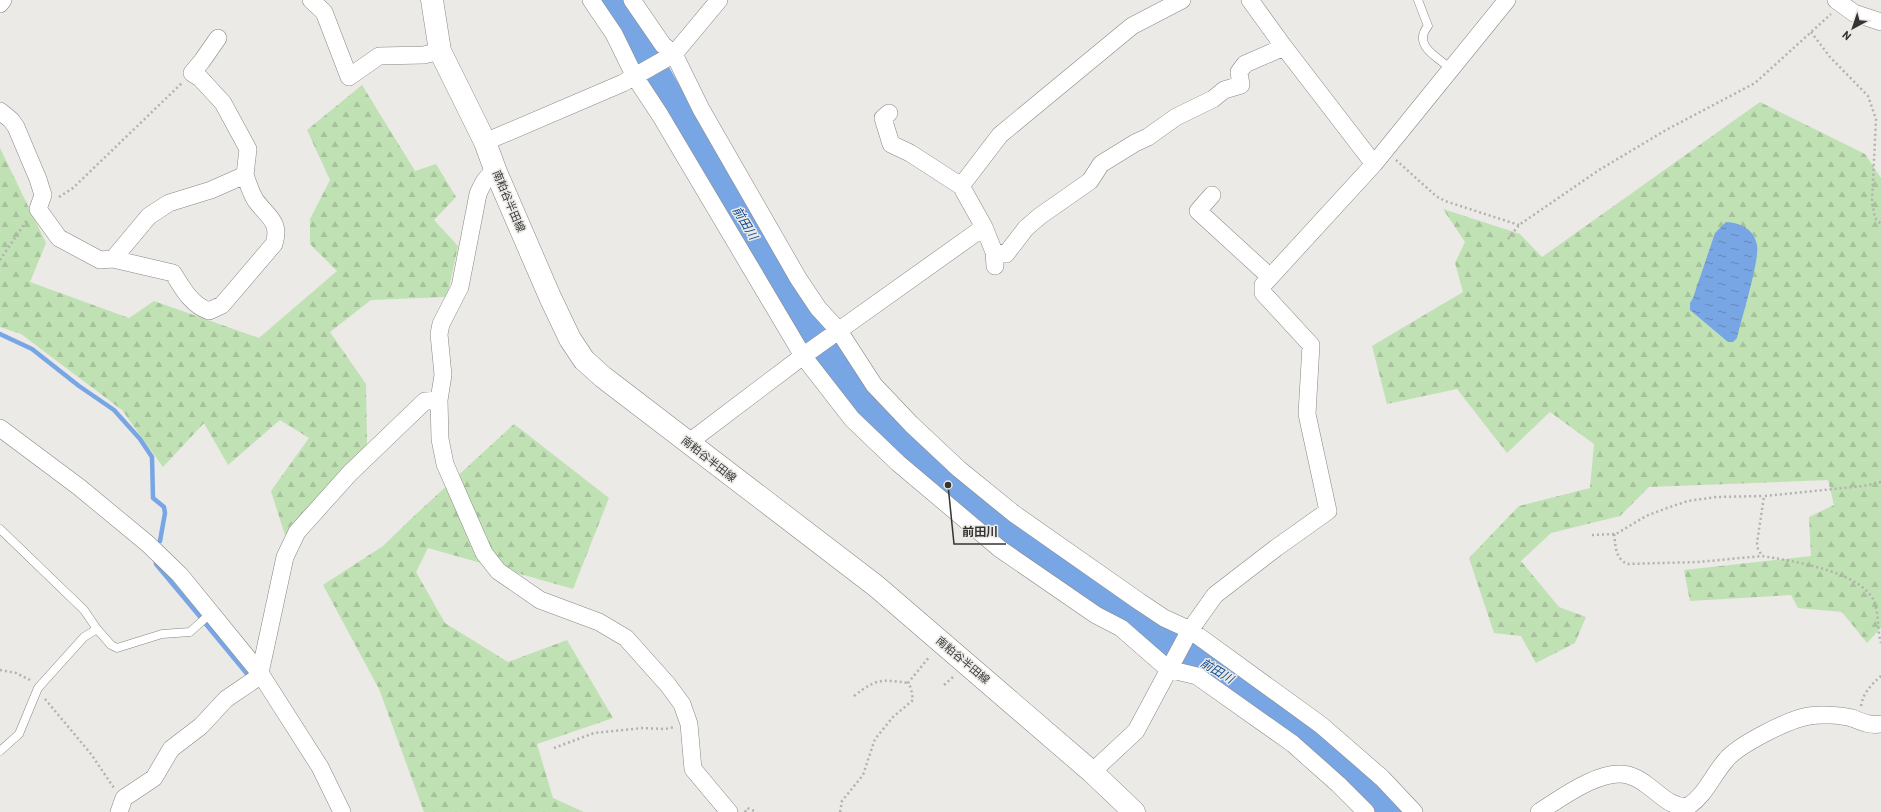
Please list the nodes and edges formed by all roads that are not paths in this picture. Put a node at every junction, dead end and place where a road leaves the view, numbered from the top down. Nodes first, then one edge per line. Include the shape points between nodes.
1 (3, 0) edge
2 (311, 0) edge
3 (432, 0) edge
4 (592, 0) edge
5 (632, 0) edge
6 (719, 0) edge
7 (1182, 0) edge
8 (1250, 0) edge
9 (1418, 0) edge
10 (1507, 0) edge
11 (1839, 2) edge
12 (0, 4) edge
13 (1881, 22) edge
14 (218, 38) dead end
15 (1284, 47) junction
16 (440, 51) junction
17 (671, 56) junction
18 (1450, 68) junction
19 (635, 77) junction
20 (0, 111) edge
21 (888, 113) dead end
22 (485, 142) junction
23 (1374, 164) junction
24 (496, 172) junction
25 (245, 175) junction
26 (961, 186) junction
27 (1212, 195) dead end
28 (984, 227) junction
29 (113, 260) junction
30 (1270, 277) junction
31 (835, 333) junction
32 (806, 354) junction
33 (439, 400) junction
34 (0, 428) edge
35 (688, 443) junction
36 (0, 529) edge
37 (211, 613) junction
38 (97, 629) junction
39 (1190, 630) junction
40 (1168, 669) junction
41 (260, 673) junction
42 (1881, 724) edge
43 (0, 751) edge
44 (1092, 772) junction
45 (122, 805) edge
46 (342, 812) edge
47 (729, 812) edge
48 (1134, 812) edge
49 (1366, 812) edge
50 (1414, 812) edge
51 (1539, 812) edge

1 - 12 street
2 - 16 street via 324,12 349,78 379,56 424,55
3 - 16 main road, 南粕谷半田線
4 - 19 street via 614,34
5 - 17 street
6 - 17 street
7 - 26 street via 1132,26 1000,135
8 - 15 street
9 - 18 lane via 1428,26 1422,32 1422,39 1426,47
10 - 18 street
11 - 13 street via 1854,13
14 - 25 street via 192,73 223,103 248,149
15 - 23 street
15 - 28 street via 1245,64 1239,72 1241,85 1224,90 1213,99 1176,117 1148,137 1101,164 1090,181 1026,228 1006,254 994,259
16 - 22 main road, 南粕谷半田線
17 - 19 street
17 - 31 street via 798,278
18 - 23 street
19 - 22 street
19 - 32 street
20 - 29 street via 16,127 43,195 40,205 59,238 100,260
21 - 26 street via 883,118 891,144 910,153
22 - 24 main road, 南粕谷半田線
23 - 30 street
24 - 33 street via 484,181 478,194 460,287 441,324 439,345 443,375
24 - 35 main road, 南粕谷半田線 via 550,297 570,339 584,360
25 - 29 street via 211,190 169,203 149,216
25 - 29 street via 255,200 272,219 278,234 274,244 222,305 209,311 202,309 190,298 172,273
26 - 28 street
27 - 30 street via 1198,211
28 - 31 street
30 - 39 street via 1263,285 1263,293 1311,345 1307,414 1328,511 1215,595
31 - 32 street
31 - 39 street via 874,385 959,469 1013,513 1140,602 1164,618
32 - 35 street
32 - 40 street via 852,419 898,463 1000,549 1096,615 1121,628
33 - 41 street via 425,401 400,424 350,473 297,532 285,557
33 - 47 street via 440,439 445,464 484,553 498,571 540,600 599,622 626,638 682,704 689,724 692,769
34 - 37 street via 148,544 180,575
35 - 44 main road, 南粕谷半田線 via 876,586
36 - 38 lane via 84,610
37 - 38 lane via 190,632 162,634 117,648
37 - 41 street
38 - 43 lane via 84,637 38,688 19,734
39 - 40 street
39 - 50 street via 1321,725 1382,778
40 - 44 street via 1136,731
40 - 49 street via 1197,676 1294,744
41 - 45 street via 226,699 201,726 171,749 154,778
41 - 46 street via 320,767
42 - 51 street via 1868,724 1850,718 1825,715 1809,716 1789,722 1735,752 1726,760 1703,793 1687,807 1666,801 1638,779 1628,775 1612,774 1577,788
44 - 48 main road, 南粕谷半田線

